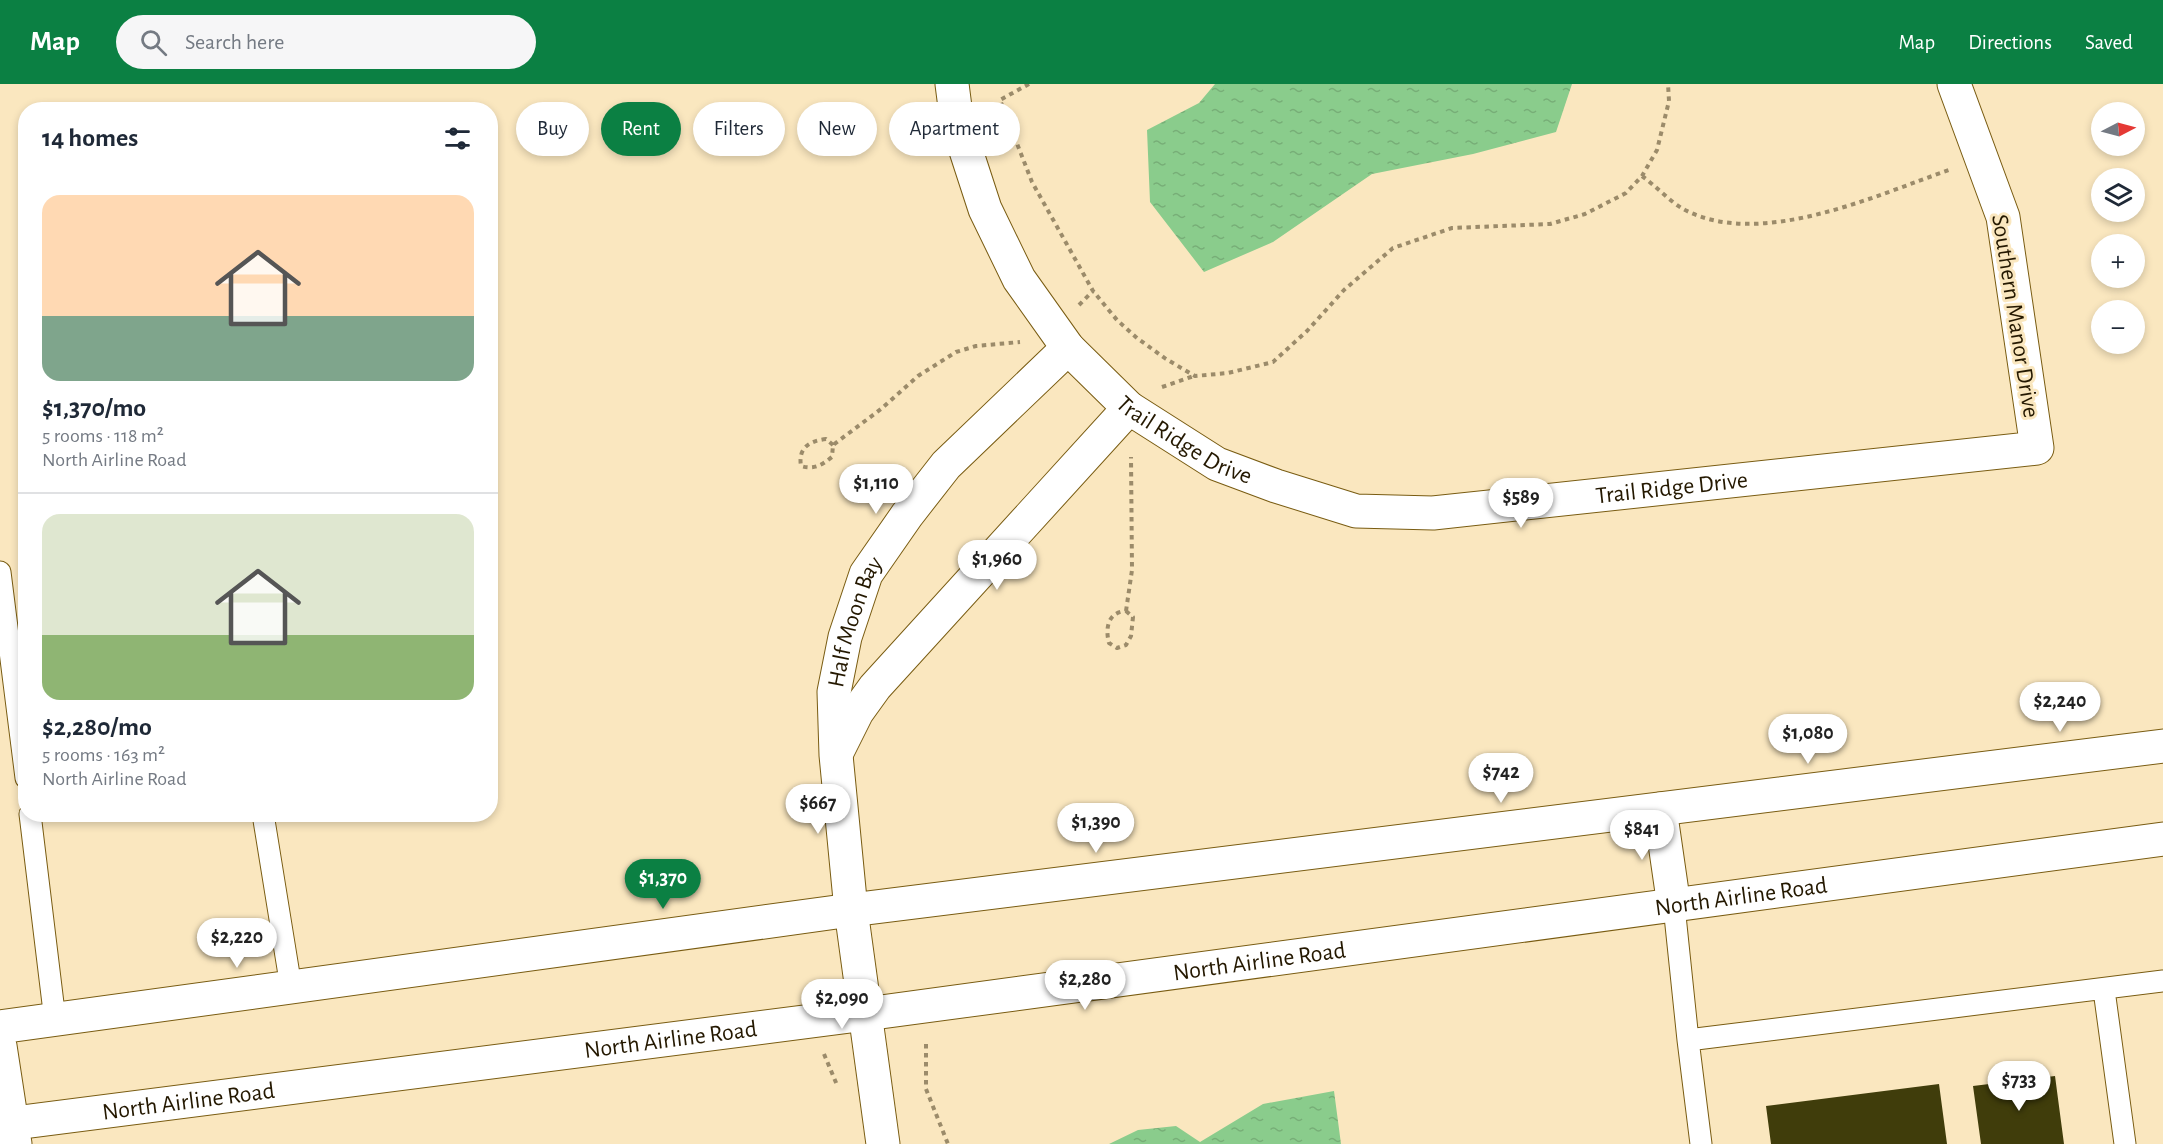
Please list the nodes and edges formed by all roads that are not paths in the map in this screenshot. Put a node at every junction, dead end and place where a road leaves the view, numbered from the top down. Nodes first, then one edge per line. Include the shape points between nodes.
1 (952, 84) edge
2 (1954, 84) edge
3 (1061, 338) junction
4 (1129, 408) junction
5 (2037, 448) joint
6 (0, 572) edge
7 (18, 715) edge
8 (2163, 746) edge
9 (836, 755) junction
10 (1660, 809) junction
11 (31, 822) edge
12 (264, 822) edge
13 (2163, 839) edge
14 (1674, 906) junction
15 (851, 910) junction
16 (2163, 981) edge
17 (291, 987) junction
18 (2104, 990) junction
19 (866, 1014) junction
20 (55, 1020) junction
21 (0, 1027) edge
22 (1688, 1040) junction
23 (0, 1046) edge
24 (9, 1131) edge
25 (883, 1144) edge
26 (1701, 1144) edge
27 (2125, 1144) edge

1 - 3 main road, Trail Ridge Drive via 957,123 985,209 1019,279
2 - 5 main road, Southern Manor Drive via 2003,217
3 - 4 main road, Trail Ridge Drive
3 - 9 main road, Half Moon Bay via 946,465 866,574 845,637 834,692
4 - 5 main road, Trail Ridge Drive via 1217,464 1356,511 1433,513
4 - 9 main road, Half Moon Bay via 875,687 857,712
6 - 7 lane
8 - 10 main road
9 - 15 main road, Half Moon Bay
10 - 14 main road
10 - 15 main road
11 - 20 lane
12 - 17 lane
13 - 14 main road, North Airline Road
14 - 19 main road, North Airline Road
14 - 22 lane
15 - 17 main road
15 - 19 main road, Half Moon Bay
16 - 18 lane
17 - 20 main road
18 - 22 lane
18 - 27 lane
19 - 24 main road, North Airline Road
19 - 25 main road, Half Moon Bay
20 - 21 main road
22 - 26 lane
23 - 24 main road

